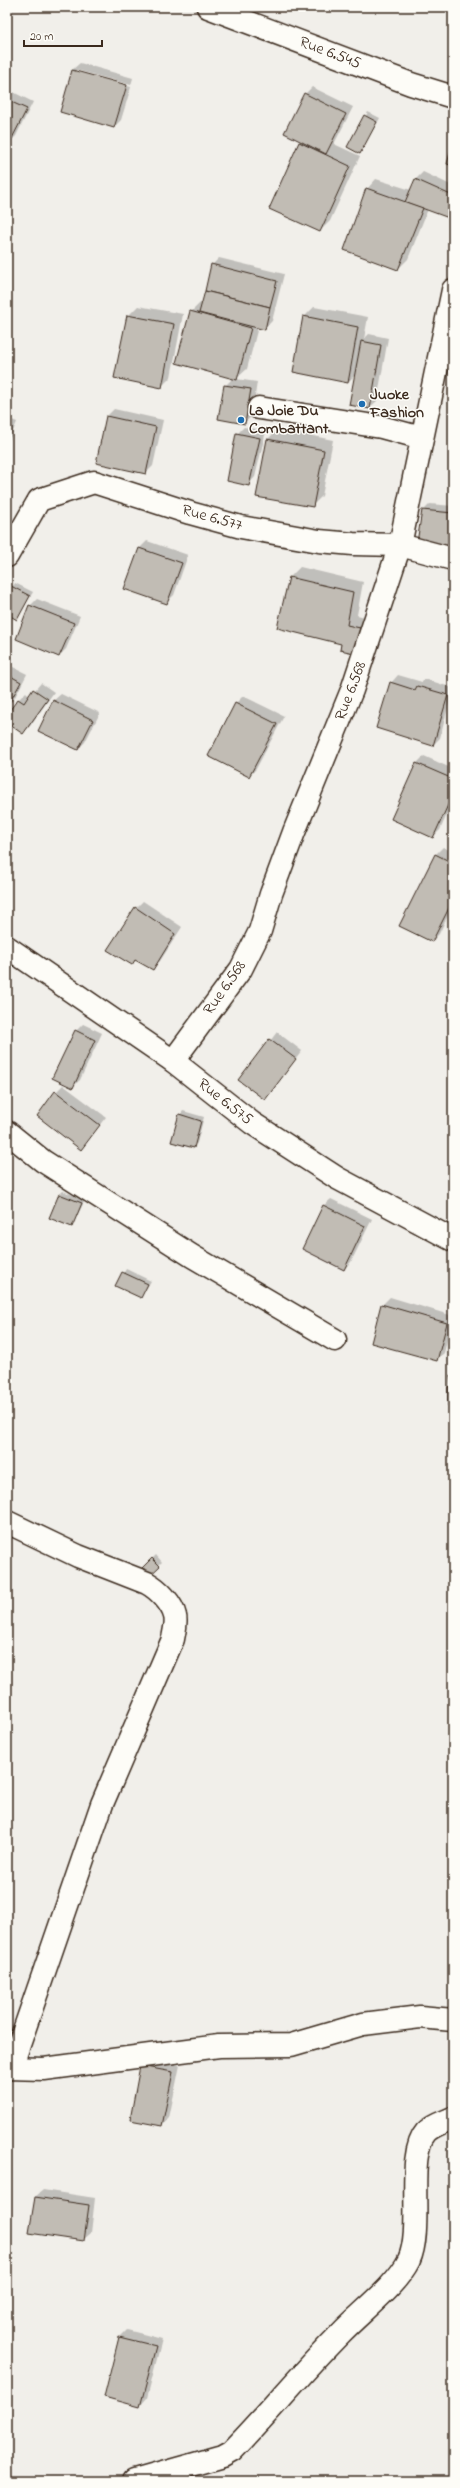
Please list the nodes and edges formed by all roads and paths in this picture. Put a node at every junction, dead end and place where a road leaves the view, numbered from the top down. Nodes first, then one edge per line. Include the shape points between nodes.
1 (208, 7) edge
2 (453, 97) edge
3 (453, 290) edge
4 (259, 408) dead end
5 (422, 438) junction
6 (400, 545) junction
7 (7, 556) edge
8 (453, 559) edge
9 (7, 948) edge
10 (173, 1061) junction
11 (7, 1132) edge
12 (453, 1240) edge
13 (334, 1340) dead end
14 (7, 1522) edge
15 (453, 2020) edge
16 (9, 2068) edge
17 (453, 2118) edge
18 (134, 2481) edge

1 - 2 street, Rue 6.545 via 411,84
3 - 5 street, Rue 6.568
4 - 5 street via 381,427
5 - 6 street, Rue 6.568
6 - 7 street, Rue 6.577 via 320,541 241,527 94,482 39,500
6 - 8 street, Rue 6.577
6 - 10 street, Rue 6.568 via 352,690 294,832 260,931 241,969
9 - 10 street, Rue 6.575
10 - 12 street, Rue 6.575 via 252,1123 337,1178
11 - 13 street via 43,1161 180,1248
14 - 16 street via 78,1556 156,1588 175,1616 173,1638 102,1804
15 - 16 street via 420,2018 363,2024 291,2045 219,2046 44,2069
17 - 18 street via 426,2132 420,2142 413,2245 409,2260 397,2277 340,2333 232,2451

